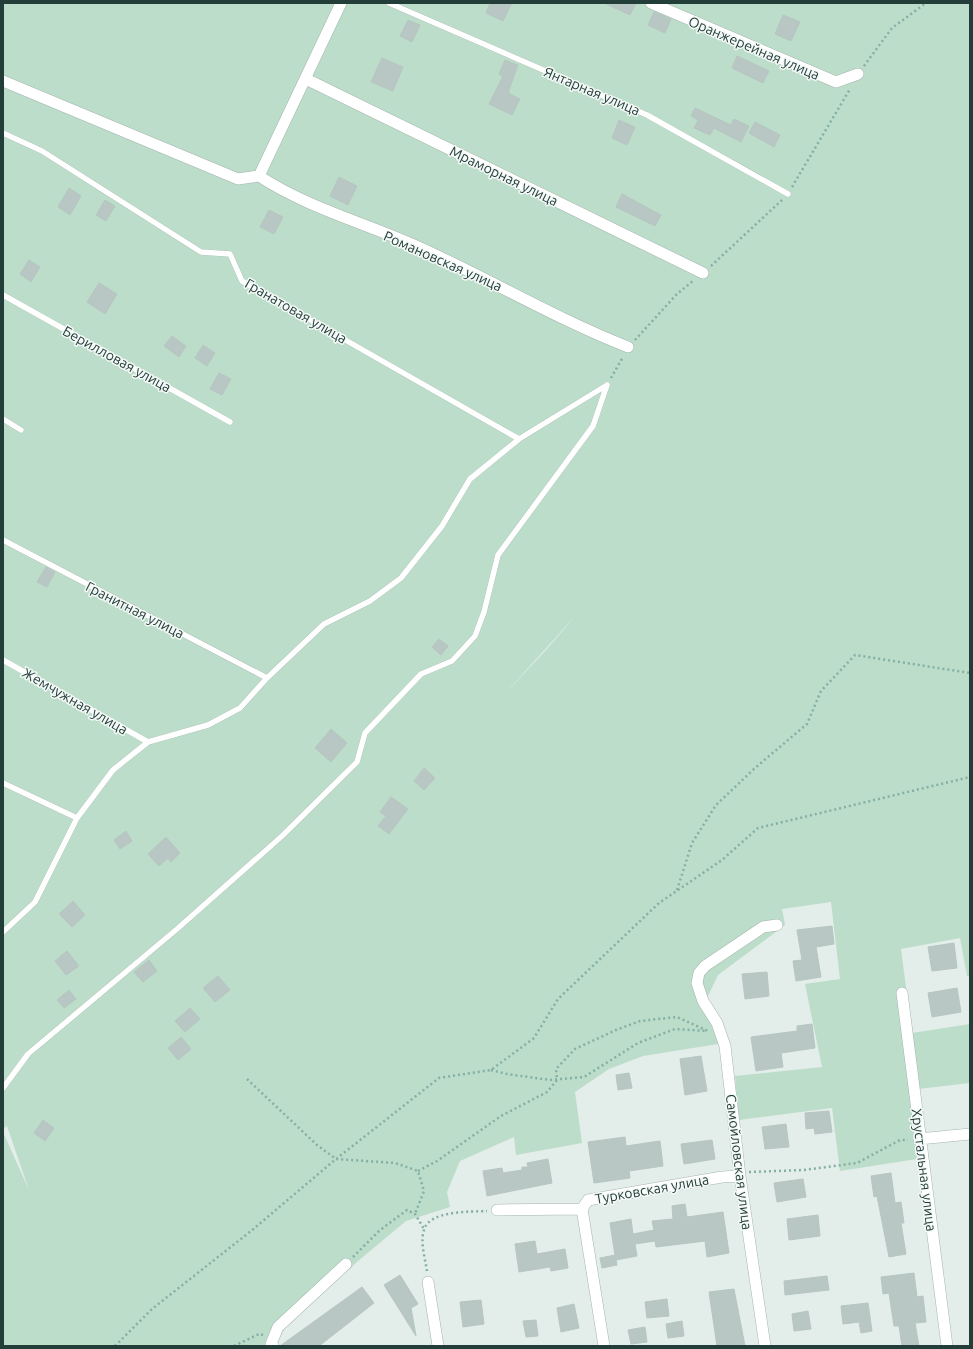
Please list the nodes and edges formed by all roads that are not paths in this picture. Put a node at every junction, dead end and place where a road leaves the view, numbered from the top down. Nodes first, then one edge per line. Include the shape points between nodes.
1 (341, 3) edge
2 (389, 3) edge
3 (651, 3) edge
4 (858, 74) road end
5 (306, 79) junction
6 (3, 81) edge
7 (3, 133) edge
8 (259, 176) junction
9 (788, 194) road end
10 (702, 273) road end
11 (3, 295) edge
12 (628, 347) road end
13 (3, 419) edge
14 (230, 422) dead end
15 (21, 430) dead end
16 (519, 439) junction
17 (3, 540) edge
18 (3, 660) edge
19 (267, 678) junction
20 (148, 742) junction
21 (3, 782) edge
22 (77, 818) junction
23 (778, 926) dead end
24 (3, 932) edge
25 (902, 993) dead end
26 (3, 1088) edge
27 (970, 1134) edge
28 (919, 1139) junction
29 (740, 1176) junction
30 (582, 1209) junction
31 (497, 1210) road end
32 (346, 1264) road end
33 (428, 1282) road end
34 (274, 1340) edge
35 (438, 1346) edge
36 (604, 1346) edge
37 (765, 1346) edge
38 (948, 1346) edge

1 - 5 street
2 - 9 lane, Янтарная улица via 647,115
3 - 4 street, Оранжерейная улица via 836,82
5 - 8 street
5 - 10 street, Мраморная улица
6 - 8 street via 238,179
7 - 16 lane, Гранатовая улица via 42,151 201,252 230,254 242,281
8 - 12 street, Романовская улица via 278,188 413,245 586,330
11 - 14 lane, Берилловая улица
13 - 15 lane
16 - 19 lane via 470,479 442,526 401,578 370,601 324,624
16 - 26 lane via 607,385 593,426 498,554 484,612 475,636 452,661 421,674 365,733 357,762 282,836 177,929 28,1054
17 - 19 lane, Гранитная улица
18 - 20 lane, Жемчужная улица
19 - 20 lane via 240,708 214,722
20 - 22 lane via 113,770
21 - 22 lane
22 - 24 lane via 35,902
23 - 29 street, Самойловская улица via 763,928 705,966 699,973 697,983 703,1000 717,1023 725,1046
25 - 28 street, Хрустальная улица
27 - 28 street
28 - 38 street, Хрустальная улица
29 - 30 street, Турковская улица via 588,1200
29 - 37 street, Самойловская улица
30 - 31 street, Турковская улица
30 - 36 street
32 - 34 street via 278,1327
33 - 35 street

